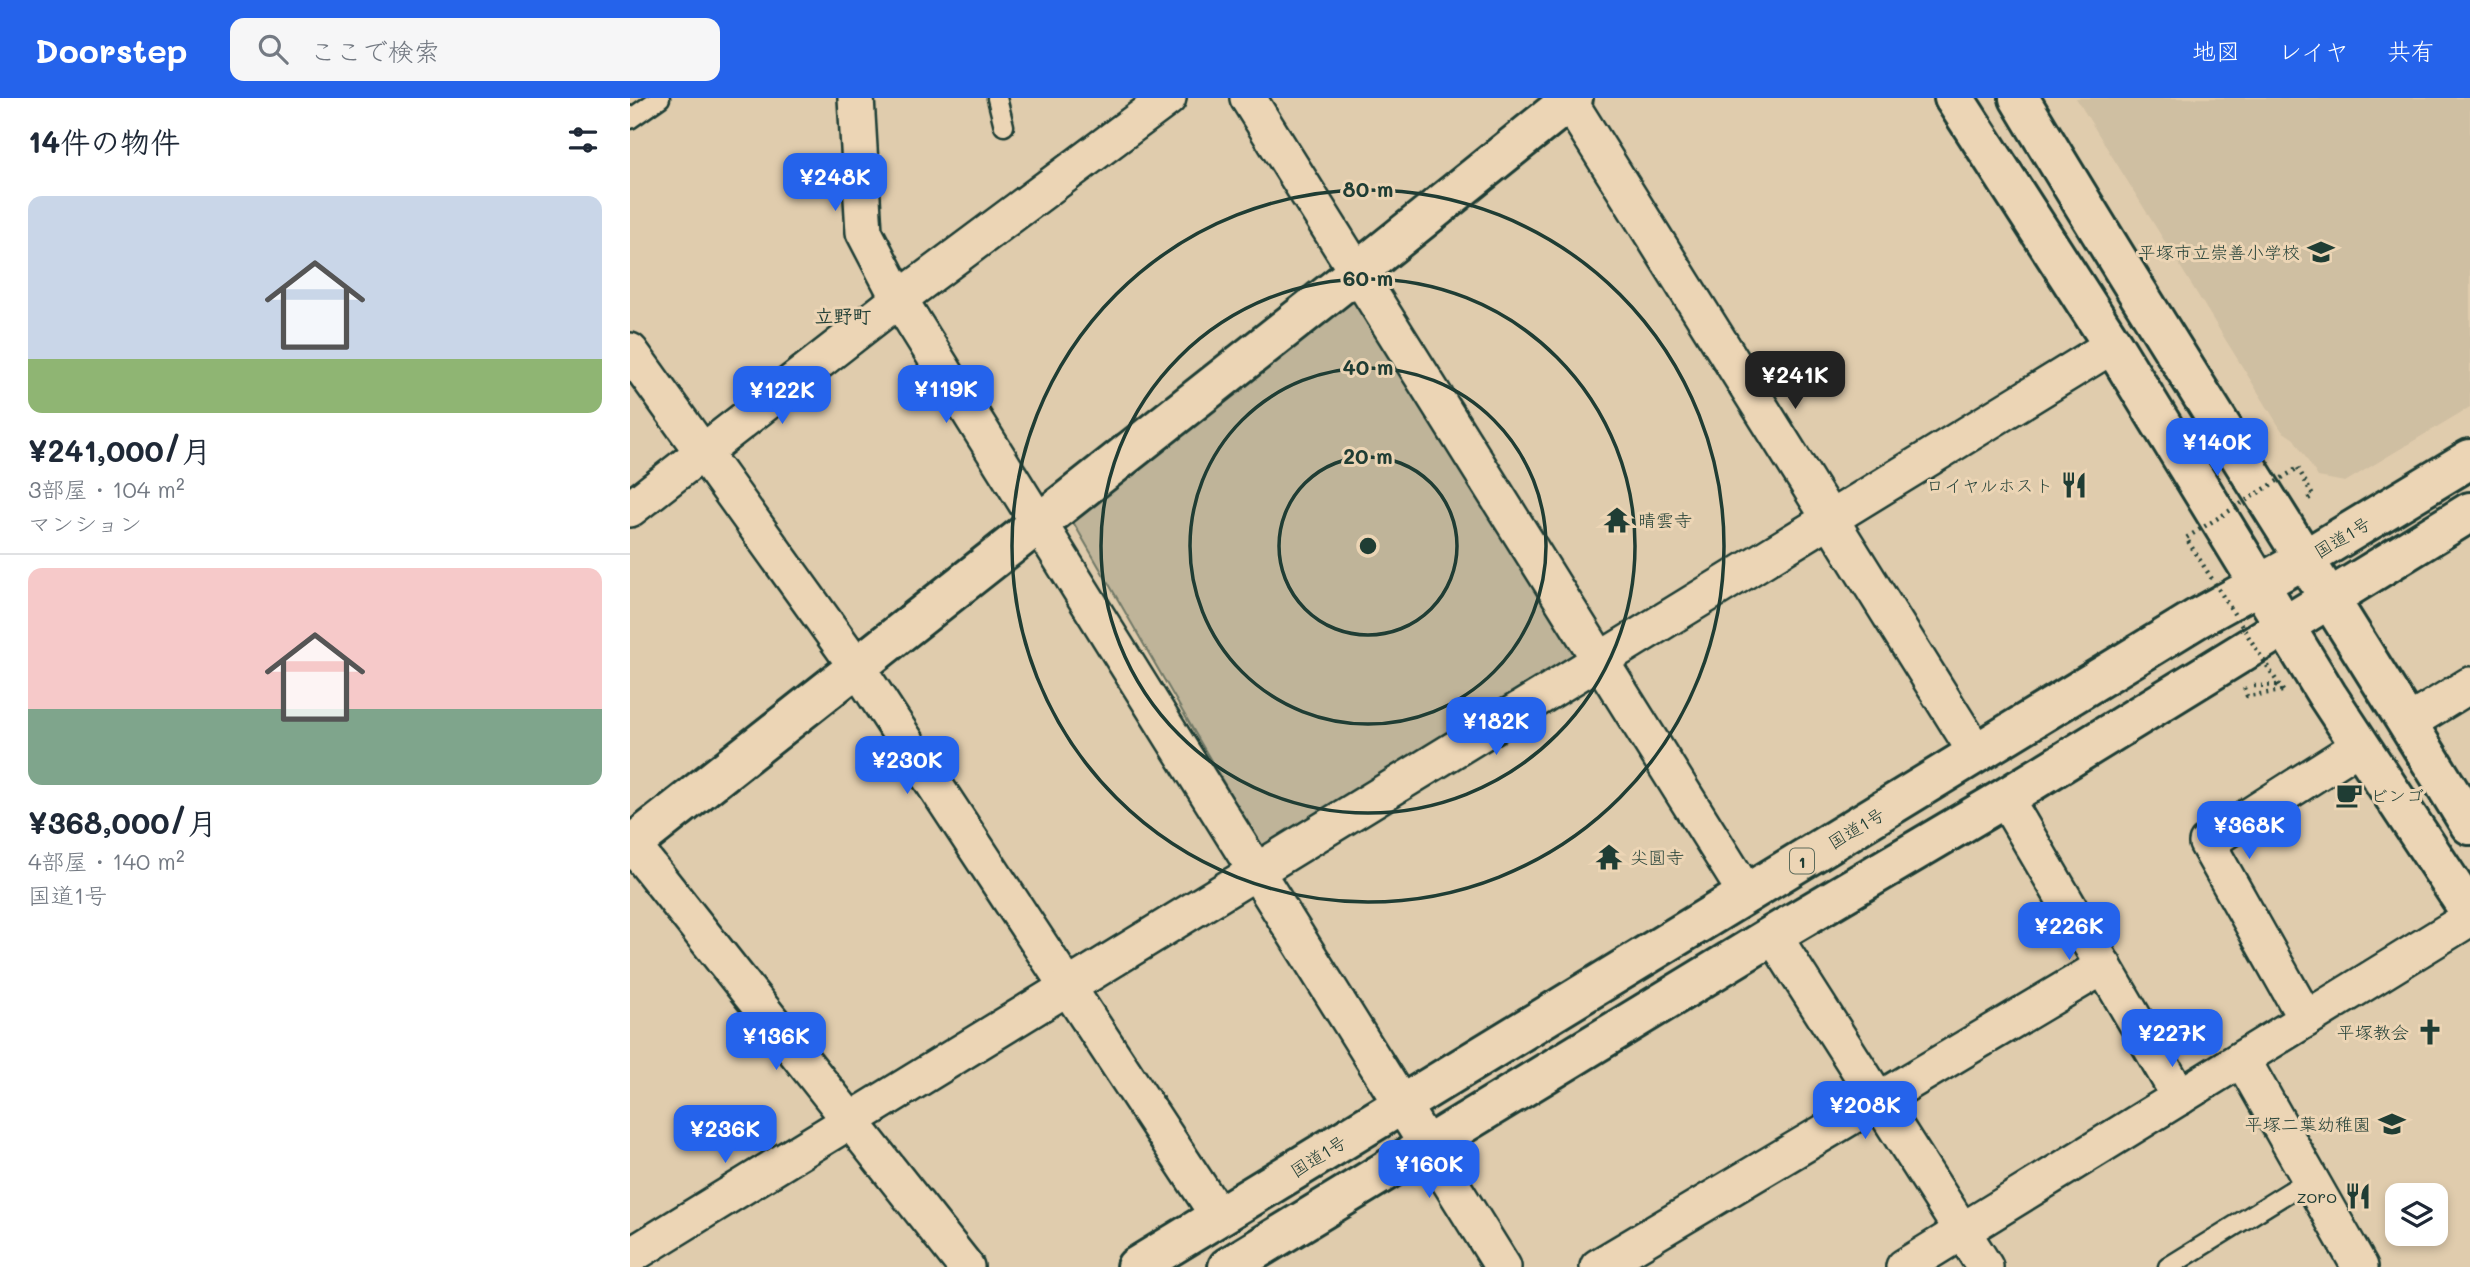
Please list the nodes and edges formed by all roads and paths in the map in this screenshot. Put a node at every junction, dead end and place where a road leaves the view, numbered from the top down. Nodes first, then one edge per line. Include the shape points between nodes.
1 (660, 98) edge
2 (856, 98) edge
3 (997, 98) edge
4 (1168, 98) edge
5 (1248, 98) edge
6 (1954, 98) edge
7 (2019, 98) edge
8 (1569, 99) edge
9 (630, 119) edge
10 (1003, 126) dead end
11 (1357, 272) junction
12 (899, 299) junction
13 (2113, 345) junction
14 (630, 351) edge
15 (701, 453) junction
16 (2470, 459) edge
17 (2298, 468) dead end
18 (630, 509) edge
19 (2470, 512) edge
20 (1830, 519) junction
21 (1040, 522) junction
22 (2305, 559) junction
23 (2258, 585) junction
24 (2332, 599) junction
25 (2284, 626) junction
26 (1600, 660) junction
27 (857, 667) junction
28 (2271, 684) dead end
29 (2470, 685) edge
30 (2408, 723) junction
31 (2361, 745) junction
32 (1977, 754) junction
33 (2005, 799) junction
34 (2470, 825) edge
35 (631, 844) edge
36 (1254, 872) junction
37 (1747, 895) junction
38 (2470, 912) edge
39 (2470, 918) edge
40 (1773, 935) junction
41 (2104, 966) junction
42 (1066, 988) junction
43 (2306, 1019) junction
44 (2242, 1059) junction
45 (2180, 1097) junction
46 (1877, 1101) junction
47 (1402, 1104) junction
48 (850, 1120) junction
49 (1427, 1145) junction
50 (2310, 1180) junction
51 (1219, 1217) junction
52 (1963, 1231) junction
53 (630, 1256) edge
54 (966, 1267) edge
55 (1136, 1267) edge
56 (1228, 1267) edge
57 (1503, 1267) edge
58 (1598, 1267) edge
59 (1904, 1267) edge
60 (1985, 1267) edge
61 (2168, 1267) edge
62 (2360, 1267) edge

1 - 9 lane
2 - 12 street via 864,232
3 - 10 lane
4 - 12 street
5 - 11 street
6 - 13 main road
7 - 22 main road via 2137,295
8 - 11 main road
8 - 20 street
11 - 21 main road
11 - 26 street
12 - 15 street
12 - 21 street
13 - 20 street
13 - 23 main road
14 - 15 street
15 - 18 street
15 - 27 street
16 - 22 main road, 国道1号 / 1
17 - 28 path, bridge via 2186,538 2283,691 2247,696 2243,687
19 - 24 main road
20 - 26 street
20 - 32 street
21 - 27 main road
21 - 36 street
22 - 23 main road, 国道1号 / 1
22 - 24 main road
23 - 25 main road
23 - 32 main road, 国道1号 / 1
24 - 25 main road
24 - 30 main road
25 - 31 main road
25 - 33 main road
26 - 36 street
26 - 37 street
27 - 35 main road
27 - 42 street
29 - 30 street
30 - 34 main road
31 - 38 main road
31 - 43 street via 2207,843
32 - 37 main road, 国道1号 / 1
33 - 40 main road
33 - 41 street
35 - 48 street
36 - 42 street
36 - 47 street
37 - 47 main road, 国道1号 / 1
39 - 43 street
40 - 46 street
40 - 49 main road
41 - 45 street
41 - 46 street
42 - 48 street
42 - 51 street
43 - 44 street
44 - 45 street
44 - 50 street
45 - 52 street
46 - 52 street
46 - 58 street
47 - 49 street
47 - 51 main road, 国道1号 / 1
48 - 53 street
48 - 54 street
49 - 56 main road
49 - 57 street
50 - 61 lane
50 - 62 street
51 - 55 main road, 国道1号 / 1
52 - 59 street
52 - 60 street

